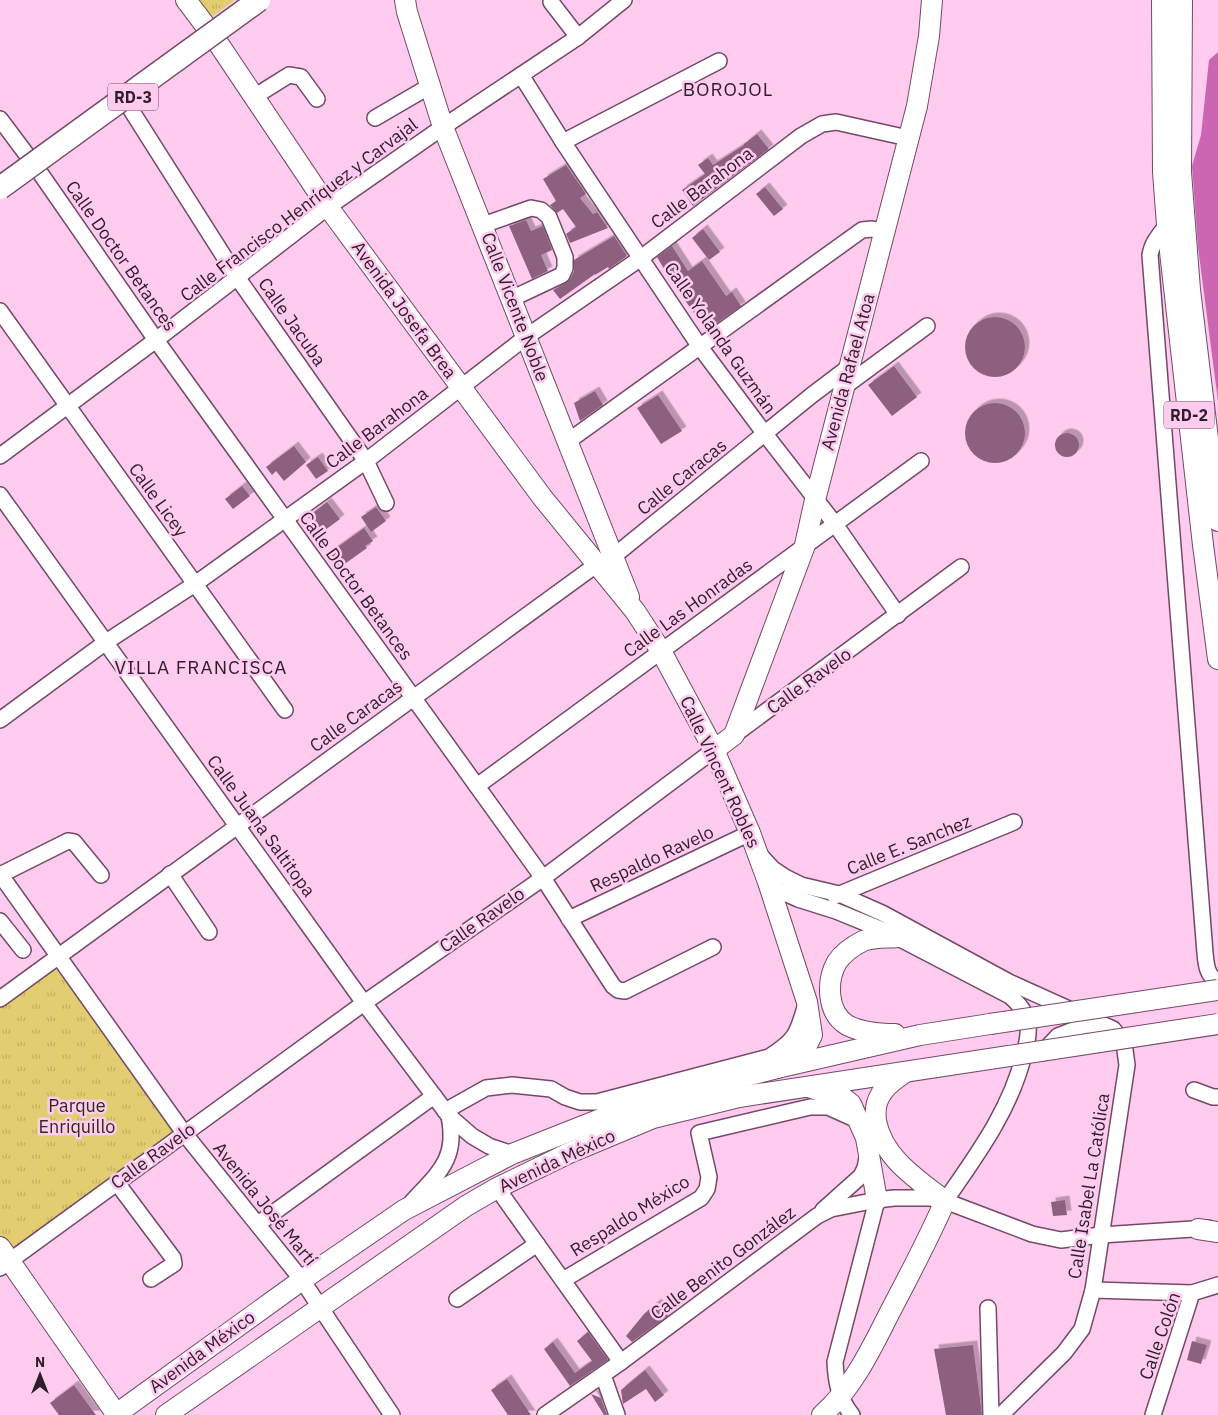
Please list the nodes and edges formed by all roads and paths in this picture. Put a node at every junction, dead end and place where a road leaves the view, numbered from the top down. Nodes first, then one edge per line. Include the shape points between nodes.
1 (186, 0) edge
2 (259, 0) edge
3 (266, 0) edge
4 (405, 0) edge
5 (624, 0) edge
6 (932, 0) edge
7 (1162, 0) edge
8 (1182, 0) edge
9 (551, 2) dead end
10 (214, 37) junction
11 (578, 37) junction
12 (719, 61) dead end
13 (521, 75) junction
14 (430, 86) junction
15 (254, 96) junction
16 (317, 100) dead end
17 (126, 102) junction
18 (0, 118) edge
19 (375, 118) dead end
20 (443, 127) junction
21 (908, 138) junction
22 (563, 142) junction
23 (36, 168) junction
24 (1172, 172) junction
25 (0, 188) edge
26 (0, 194) edge
27 (328, 207) junction
28 (483, 225) junction
29 (1167, 225) junction
30 (884, 232) junction
31 (641, 258) junction
32 (237, 277) junction
33 (511, 299) junction
34 (0, 311) edge
35 (927, 326) dead end
36 (526, 337) junction
37 (156, 340) junction
38 (700, 347) junction
39 (849, 368) junction
40 (844, 387) junction
41 (461, 388) junction
42 (67, 405) junction
43 (765, 434) junction
44 (567, 442) junction
45 (0, 456) edge
46 (366, 461) junction
47 (921, 461) dead end
48 (0, 496) edge
49 (815, 500) junction
50 (386, 503) dead end
51 (286, 519) junction
52 (1218, 521) edge
53 (835, 524) junction
54 (805, 545) junction
55 (614, 556) junction
56 (596, 565) junction
57 (961, 568) dead end
58 (195, 584) junction
59 (635, 611) junction
60 (898, 615) junction
61 (106, 642) junction
62 (661, 651) junction
63 (1218, 659) edge
64 (413, 697) junction
65 (285, 710) dead end
66 (0, 720) edge
67 (734, 736) junction
68 (714, 750) junction
69 (477, 786) junction
70 (1014, 822) dead end
71 (238, 826) junction
72 (750, 833) junction
73 (757, 852) junction
74 (0, 874) edge
75 (170, 874) junction
76 (101, 875) dead end
77 (543, 878) junction
78 (768, 882) junction
79 (839, 894) junction
80 (819, 906) junction
81 (570, 919) junction
82 (0, 920) edge
83 (210, 932) dead end
84 (898, 937) junction
85 (713, 947) dead end
86 (23, 950) dead end
87 (58, 956) junction
88 (1218, 981) edge
89 (1218, 990) edge
90 (0, 999) edge
91 (807, 1002) junction
92 (364, 1003) junction
93 (1218, 1024) edge
94 (1113, 1029) junction
95 (920, 1036) junction
96 (778, 1068) junction
97 (906, 1071) junction
98 (1018, 1079) junction
99 (807, 1086) junction
100 (1194, 1090) dead end
101 (434, 1096) junction
102 (1218, 1097) edge
103 (447, 1114) junction
104 (857, 1120) junction
105 (184, 1133) junction
106 (868, 1152) junction
107 (512, 1154) junction
108 (117, 1183) junction
109 (497, 1188) junction
110 (877, 1200) junction
111 (945, 1201) junction
112 (404, 1210) junction
113 (817, 1216) junction
114 (258, 1224) junction
115 (1213, 1228) edge
116 (1101, 1235) junction
117 (537, 1244) junction
118 (3, 1259) edge
119 (151, 1279) dead end
120 (302, 1280) junction
121 (563, 1280) junction
122 (1218, 1285) edge
123 (1093, 1290) junction
124 (1192, 1293) junction
125 (457, 1299) dead end
126 (321, 1307) junction
127 (988, 1308) dead end
128 (621, 1362) junction
129 (603, 1375) junction
130 (841, 1397) junction
131 (116, 1415) edge
132 (166, 1415) edge
133 (392, 1415) edge
134 (545, 1415) edge
135 (617, 1415) edge
136 (822, 1415) edge
137 (852, 1415) edge
138 (991, 1415) edge
139 (1001, 1415) edge
140 (1153, 1415) edge

1 - 10 main road, Avenida Josefa Brea
2 - 25 highway, RD-3, bridge
3 - 10 main road, RD-3
4 - 14 main road, Calle Vicente Noble
5 - 11 street, Calle Francisco Henríquez y Carvajal
6 - 21 main road, Avenida Rafael Atoa via 929,36
7 - 24 main road
8 - 24 main road
9 - 11 street
10 - 15 main road, Avenida Josefa Brea
10 - 17 main road, RD-3
11 - 13 street, Calle Francisco Henríquez y Carvajal
12 - 22 street
13 - 20 street, Calle Francisco Henríquez y Carvajal
13 - 22 street, Calle Yolanda Guzmán
14 - 19 street
14 - 20 main road, Calle Vicente Noble
15 - 16 street via 289,75 301,77
15 - 27 main road, Avenida Josefa Brea
17 - 23 main road, RD-3
17 - 32 street, Calle Jacuba
18 - 23 street, Calle Doctor Betances
20 - 27 street, Calle Francisco Henríquez y Carvajal
20 - 28 main road, Calle Vicente Noble
21 - 30 main road, Avenida Rafael Atoa
21 - 31 street, Calle Barahona via 836,122 822,124 801,136
22 - 31 street, Calle Yolanda Guzmán
23 - 26 main road, RD-3
23 - 37 street, Calle Doctor Betances
24 - 29 main road, RD-2
24 - 52 main road, RD-2
27 - 32 street, Calle Francisco Henríquez y Carvajal
27 - 41 main road, Avenida Josefa Brea
28 - 33 main road, Calle Vicente Noble
28 - 33 street via 531,208 541,210 549,217 565,257 562,275
29 - 63 main road, RD-2
29 - 88 street via 1151,247 1150,255 1206,968 1213,980
30 - 38 street via 862,230
30 - 39 main road, Avenida Rafael Atoa
31 - 36 street, Calle Barahona
31 - 38 street, Calle Yolanda Guzmán
32 - 37 street, Calle Francisco Henríquez y Carvajal
32 - 46 street, Calle Jacuba
33 - 36 main road, Calle Vicente Noble
34 - 42 street, Calle Licey
35 - 40 street
36 - 41 street, Calle Barahona
36 - 44 main road, Calle Vicente Noble
37 - 42 street, Calle Francisco Henríquez y Carvajal
37 - 51 street, Calle Doctor Betances
38 - 43 street, Calle Yolanda Guzmán
38 - 44 street
39 - 40 main road, Avenida Rafael Atoa
39 - 43 street, Calle Caracas
40 - 49 main road, Avenida Rafael Atoa
41 - 46 street, Calle Barahona
41 - 56 main road, Avenida Josefa Brea
42 - 45 street, Calle Francisco Henríquez y Carvajal
42 - 58 street, Calle Licey
43 - 49 street, Calle Yolanda Guzmán
43 - 55 street, Calle Caracas
44 - 55 main road, Calle Vicente Noble
46 - 50 street, Calle Jacuba
46 - 51 street, Calle Barahona
47 - 53 street, Calle Las Honradas
48 - 61 street, Calle Juana Saltitopa
49 - 53 street, Calle Yolanda Guzmán
49 - 54 main road, Avenida Rafael Atoa
51 - 58 street, Calle Barahona
51 - 64 street, Calle Doctor Betances
53 - 54 street, Calle Las Honradas
53 - 60 street, Calle Yolanda Guzmán
54 - 62 street, Calle Las Honradas
54 - 67 main road, Avenida Rafael Atoa
55 - 56 street, Calle Caracas
55 - 59 main road, Calle Vicente Noble
56 - 59 main road, Avenida Josefa Brea
56 - 64 street, Calle Caracas
57 - 60 street, Calle Ravelo
58 - 61 street, Calle Barahona
58 - 65 street, Calle Licey
59 - 62 main road, Calle Vincent Robles
60 - 67 street, Calle Ravelo
61 - 66 street, Calle Barahona
61 - 71 street, Calle Juana Saltitopa
62 - 68 main road, Calle Vincent Robles
62 - 69 street, Calle Las Honradas
64 - 69 street, Calle Doctor Betances
64 - 71 street, Calle Caracas
67 - 68 main road, Calle Ravelo
68 - 72 main road, Calle Vincent Robles
68 - 77 street, Calle Ravelo
69 - 77 street, Calle Doctor Betances
70 - 79 street, Calle E. Sanchez
71 - 75 street, Calle Caracas
71 - 92 street, Calle Juana Saltitopa
72 - 73 main road, Calle Vincent Robles
72 - 81 street, Respaldo Ravelo
73 - 78 main road, Avenida México
73 - 79 street, Calle Vincent Robles via 785,877 801,885
74 - 76 street via 68,841 74,842
74 - 87 street, Avenida José Martí
75 - 83 street
75 - 87 street, Calle Caracas
77 - 81 street, Calle Doctor Betances
77 - 92 street, Calle Ravelo
78 - 80 street via 778,890
78 - 91 main road, Avenida México
79 - 80 street, Calle E. Sanchez
79 - 94 street, Calle Vincent Robles via 882,913 1026,990
80 - 84 street
81 - 85 street, Calle Doctor Betances via 612,986 618,990 626,990
82 - 86 street
84 - 95 main road via 865,940 848,950 837,962 832,975 831,1002 846,1024 870,1033
84 - 98 street via 1010,996 1021,1006 1028,1023 1028,1039
87 - 90 street, Calle Caracas
87 - 105 street, Avenida José Martí
89 - 95 main road, Avenida México, bridge
91 - 96 main road, Avenida México via 812,1035 802,1051
91 - 103 street via 797,1032 789,1044 769,1057 597,1102 580,1102 551,1089 512,1085 486,1088
92 - 101 street, Calle Juana Saltitopa
92 - 105 street, Calle Ravelo
93 - 97 main road, Avenida México, bridge
94 - 98 street via 1086,1025 1058,1036
94 - 116 street, Calle Isabel La Católica via 1124,1043 1127,1065
95 - 96 main road, Avenida México
96 - 107 main road, Avenida México via 636,1105
97 - 99 main road, Avenida México
97 - 111 main road via 879,1096 874,1110 878,1132 908,1172
98 - 111 street via 993,1129
99 - 104 main road via 842,1097 851,1104
99 - 109 main road, Avenida México via 740,1097 653,1118
100 - 102 street
101 - 103 street, Calle Juana Saltitopa
101 - 114 street
103 - 107 street, Calle Juana Saltitopa via 472,1136
103 - 112 street via 452,1134 450,1150 441,1169
104 - 106 main road via 866,1138
104 - 121 street, Respaldo México via 828,1107 810,1107 700,1133 709,1177 701,1198
105 - 108 street, Calle Ravelo
105 - 114 street, Avenida José Martí
106 - 110 main road
106 - 113 street via 861,1176
107 - 112 main road, Avenida México
108 - 118 street, Calle Ravelo
108 - 119 street via 174,1258 174,1264
109 - 117 street
109 - 126 main road, Avenida México
110 - 111 street, Calle Benito González via 930,1198
110 - 113 street, Calle Benito González via 831,1209
110 - 130 street via 835,1362
111 - 116 street, Calle Benito González via 1032,1234 1062,1240
111 - 130 main road via 866,1358
112 - 120 main road, Avenida México
113 - 128 street, Calle Benito González
114 - 120 street, Avenida José Martí
115 - 116 street, Calle Benito González
116 - 123 street, Calle Isabel La Católica
117 - 121 street
117 - 125 street
118 - 131 main road
120 - 126 street, Avenida José Martí
120 - 131 main road, Avenida México
121 - 128 street
122 - 124 street, Calle Colón
123 - 124 street
123 - 139 street, Calle Isabel La Católica via 1082,1329 1064,1353
124 - 140 street, Calle Colón
126 - 132 main road, Avenida México
126 - 133 street, Avenida José Martí
127 - 138 street
128 - 129 street, Calle Benito González
129 - 134 street, Calle Benito González
129 - 135 street
130 - 136 main road
130 - 137 street

